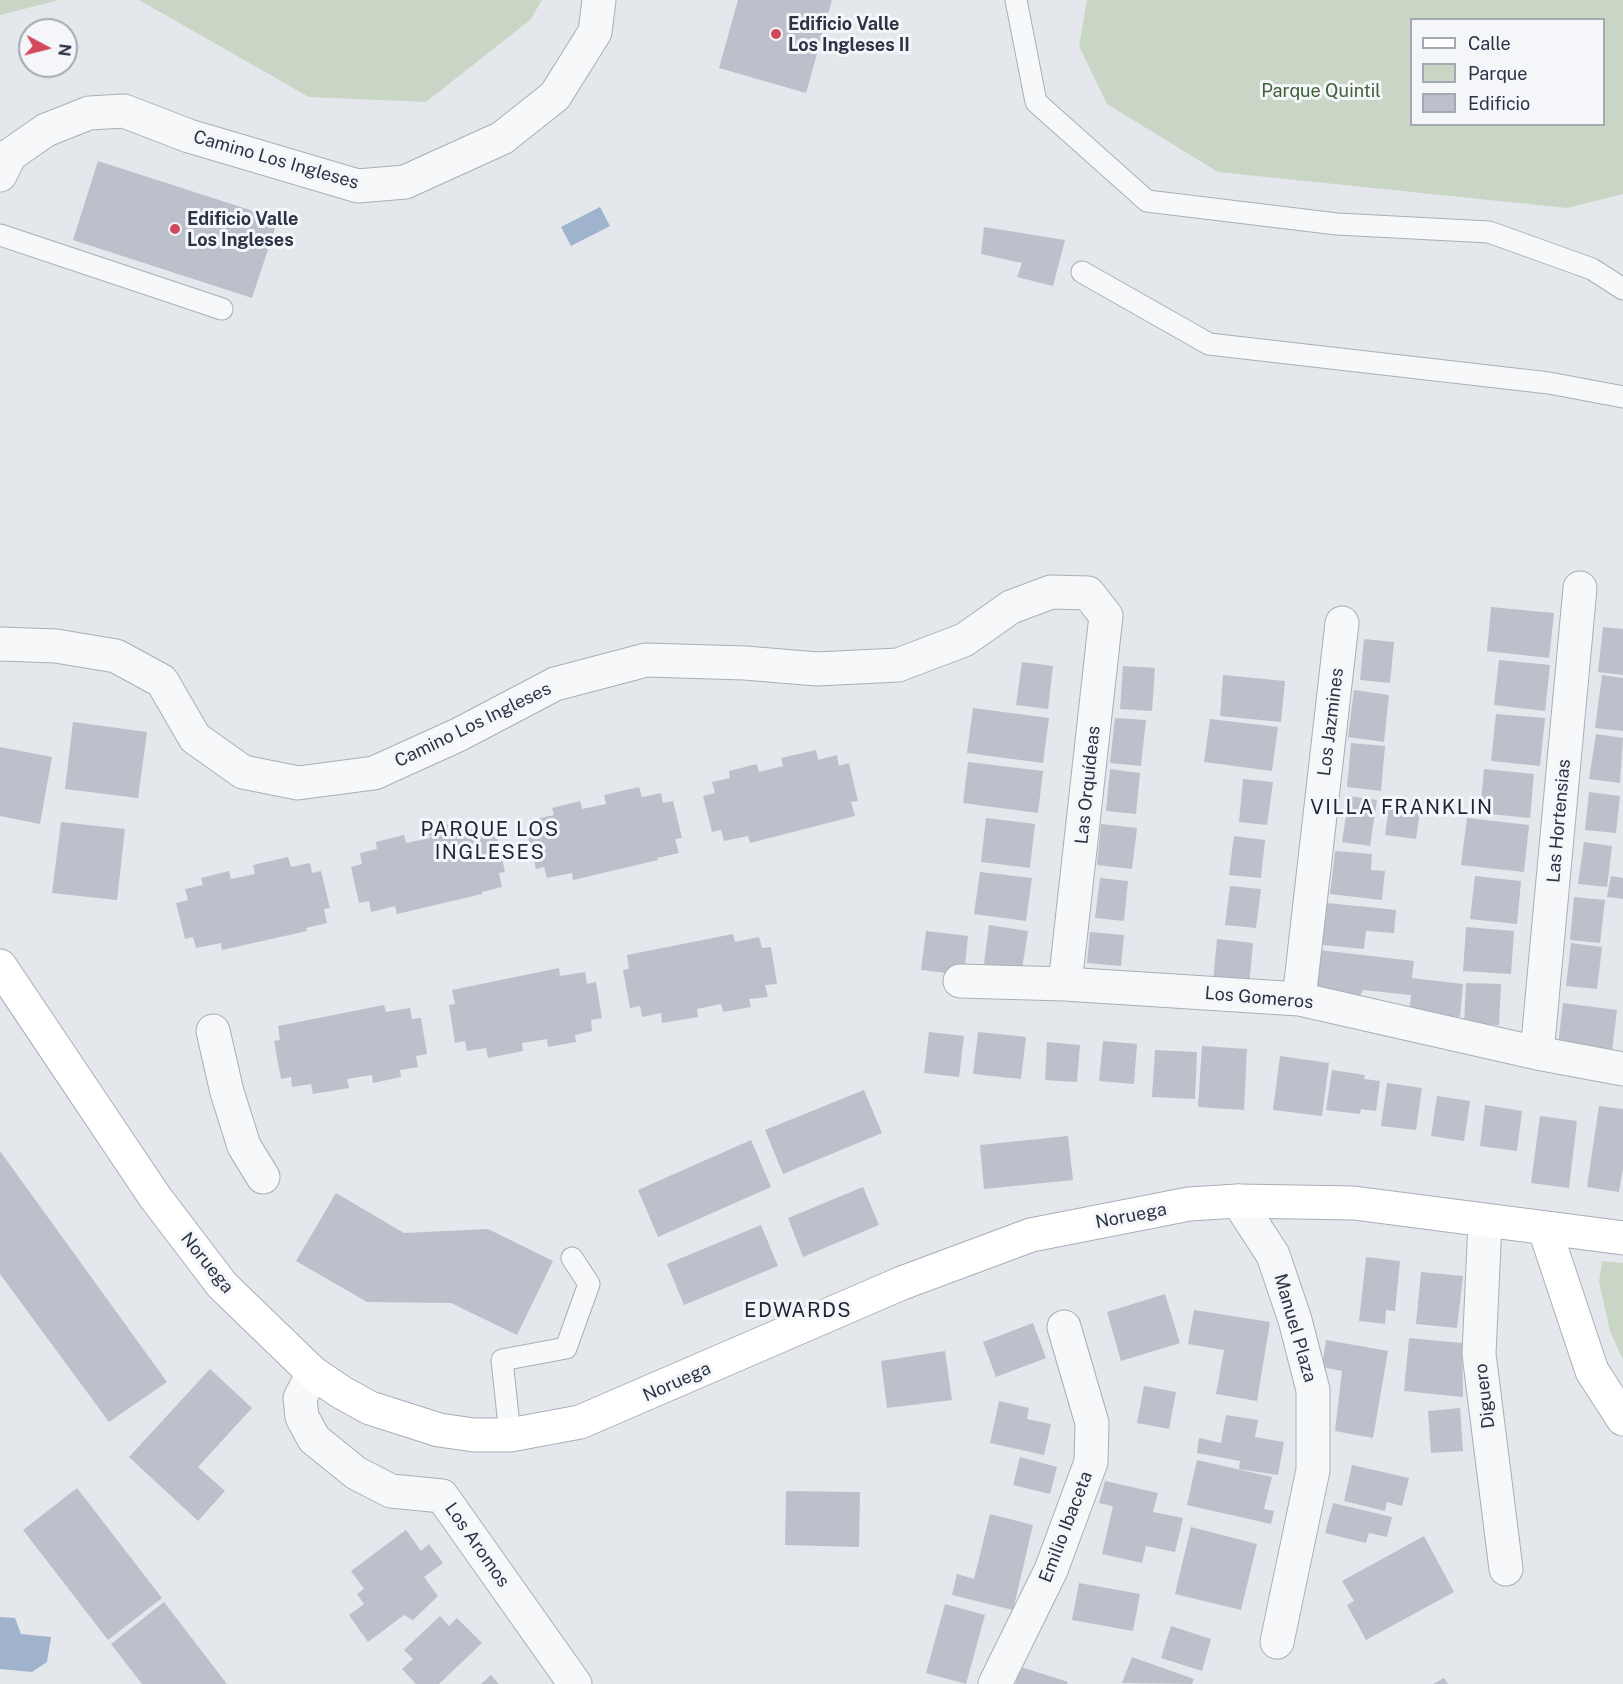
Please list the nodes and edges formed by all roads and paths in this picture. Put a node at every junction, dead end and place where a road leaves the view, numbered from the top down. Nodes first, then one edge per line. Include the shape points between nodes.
1 (599, 0) edge
2 (1016, 0) edge
3 (0, 175) edge
4 (0, 235) edge
5 (1082, 272) dead end
6 (1623, 289) edge
7 (222, 309) dead end
8 (1623, 397) edge
9 (1580, 588) dead end
10 (1088, 593) joint
11 (1342, 623) dead end
12 (0, 644) edge
13 (0, 966) edge
14 (960, 981) dead end
15 (1065, 984) junction
16 (1299, 999) junction
17 (213, 1030) dead end
18 (1537, 1053) junction
19 (1623, 1069) edge
20 (263, 1177) dead end
21 (1238, 1201) junction
22 (1485, 1222) junction
23 (1545, 1230) junction
24 (1623, 1238) edge
25 (572, 1257) dead end
26 (1064, 1327) dead end
27 (313, 1373) junction
28 (1623, 1419) edge
29 (510, 1435) junction
30 (1506, 1569) dead end
31 (1277, 1642) dead end
32 (575, 1684) edge
33 (995, 1684) edge

1 - 3 street, Camino Los Ingleses via 595,32 555,96 502,138 405,182 358,186 189,136 124,111 89,113 46,130 10,155
2 - 6 lane via 1036,102 1147,201 1337,224 1489,232 1592,269
4 - 7 lane
5 - 8 lane via 1209,344 1550,383
9 - 18 street, Las Hortensias
10 - 12 street, Camino Los Ingleses via 1051,592 1011,607 964,640 898,665 817,669 646,660 555,684 458,735 374,772 298,783 243,772 195,738 162,681 116,656 56,646
10 - 15 street, Las Orquídeas via 1106,615
11 - 16 street, Los Jazmines
13 - 27 main road, Noruega via 155,1197 222,1285
14 - 15 street, Los Gomeros
15 - 16 street, Los Gomeros
16 - 18 street, Los Gomeros
17 - 20 street via 244,1146
18 - 19 street, Los Gomeros
21 - 22 main road, Noruega via 1354,1203
21 - 29 main road, Noruega via 1190,1204 1031,1235 902,1283 580,1422
21 - 31 street, Manuel Plaza via 1273,1255 1313,1390 1313,1470
22 - 23 main road, Noruega
22 - 30 street, Diguero via 1479,1354
23 - 24 main road, Noruega
23 - 28 main road via 1592,1371
25 - 29 lane via 589,1284 566,1348 502,1360
26 - 33 street, Emilio Ibaceta via 1092,1423 1091,1462 1051,1570
27 - 29 main road, Noruega via 370,1408 404,1421 462,1433
27 - 32 street, Los Aromos via 300,1398 302,1417 314,1439 356,1473 391,1491 442,1496

